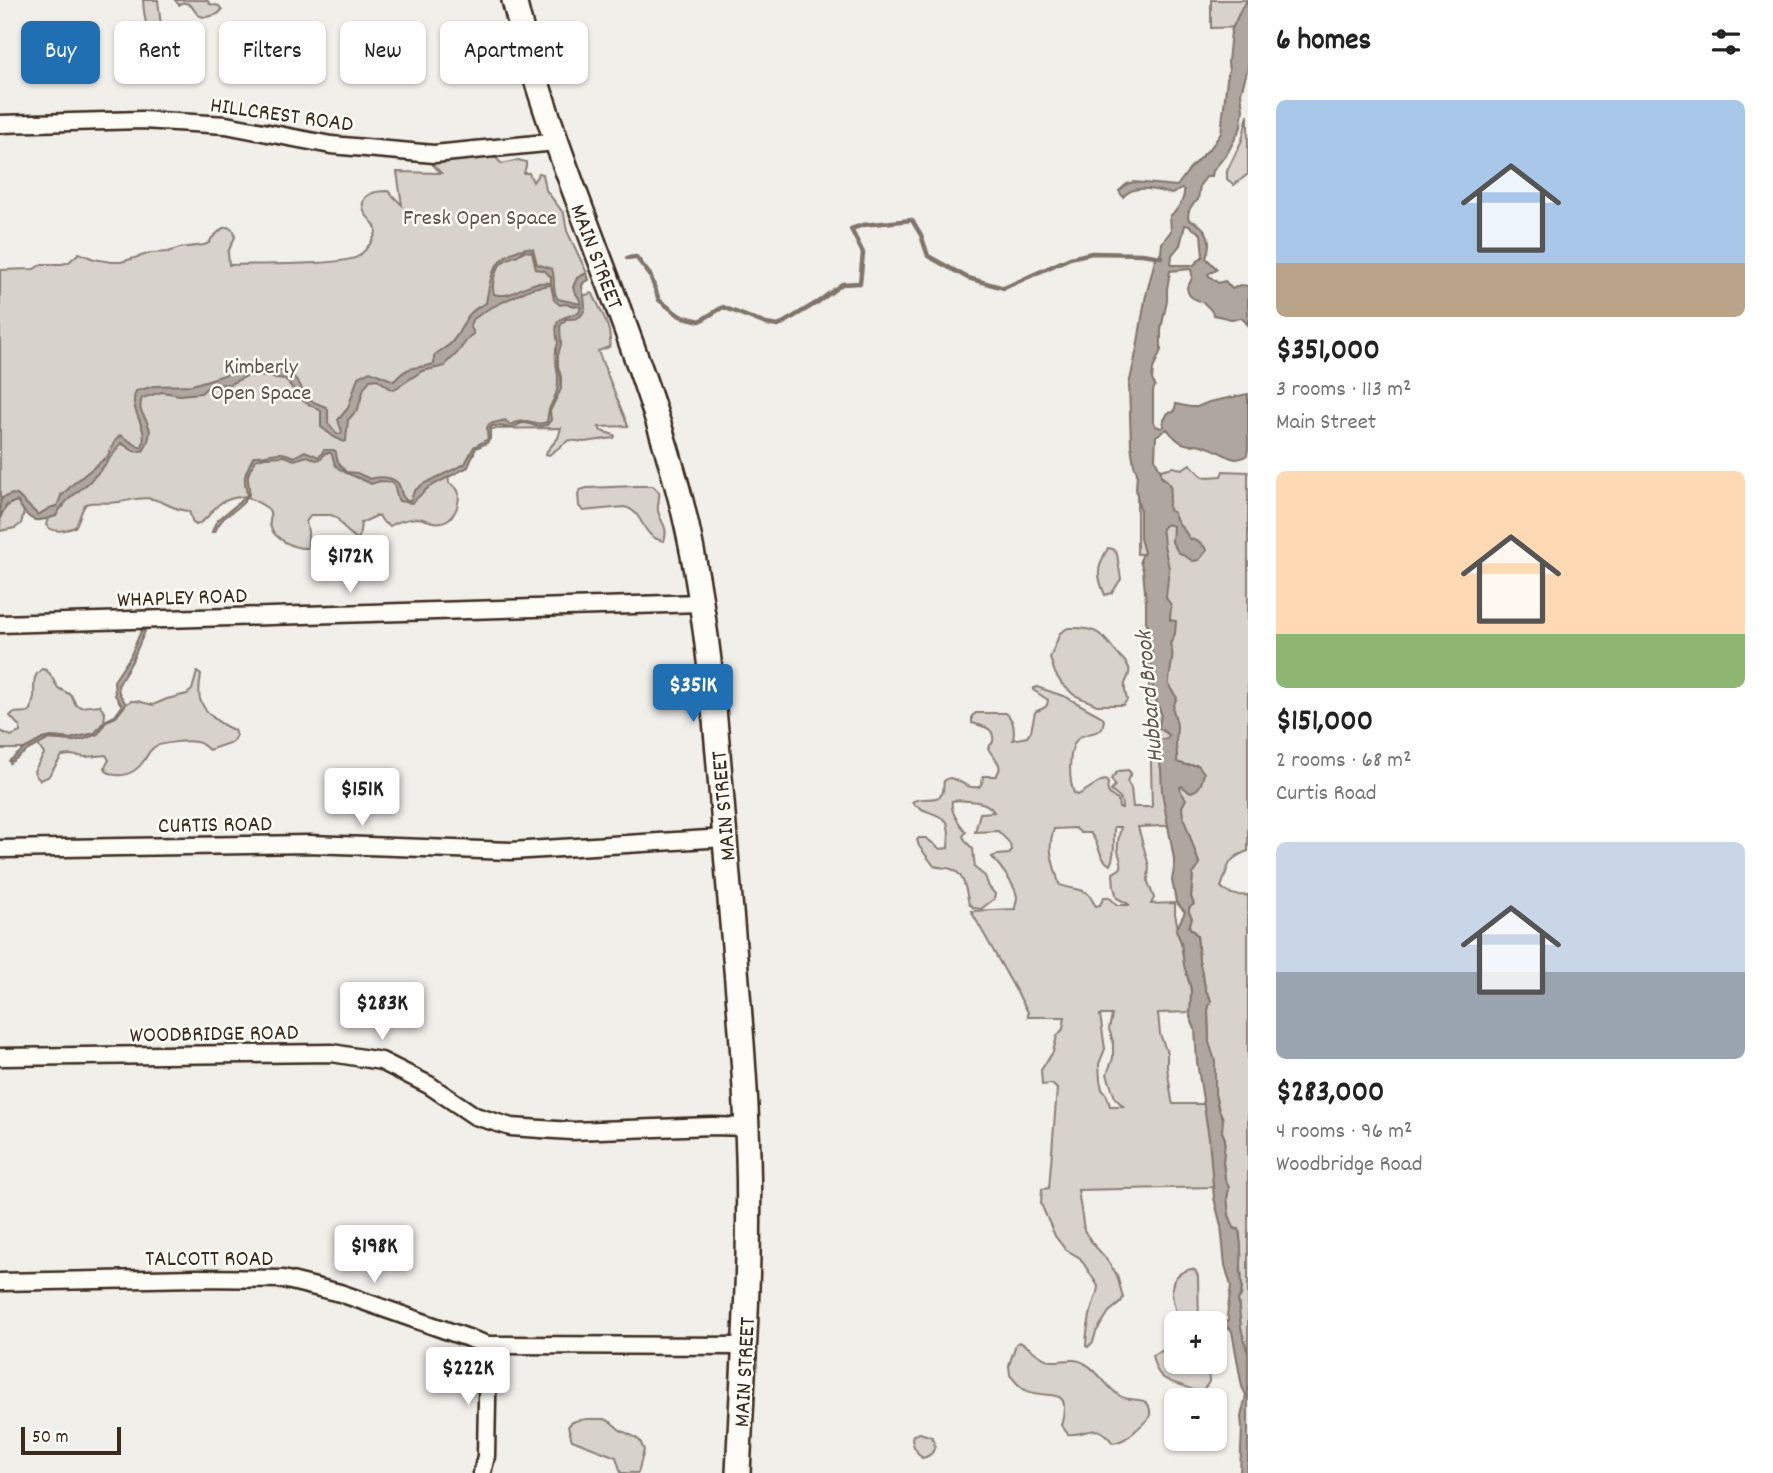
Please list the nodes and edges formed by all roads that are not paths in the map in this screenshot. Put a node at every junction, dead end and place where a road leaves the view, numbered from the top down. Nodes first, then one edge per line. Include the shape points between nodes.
1 (514, 0) edge
2 (0, 124) edge
3 (556, 142) junction
4 (702, 603) junction
5 (0, 624) edge
6 (725, 838) junction
7 (0, 849) edge
8 (0, 1058) edge
9 (747, 1127) junction
10 (0, 1282) edge
11 (488, 1345) junction
12 (744, 1346) junction
13 (482, 1473) edge
14 (738, 1473) edge

1 - 3 main road, MAIN STREET
2 - 3 street, HILLCREST ROAD via 142,121 226,125 331,145 434,154
3 - 4 main road, MAIN STREET via 658,418 684,512
4 - 5 street, WHAPLEY ROAD
4 - 6 main road, MAIN STREET
6 - 7 street, CURTIS ROAD via 511,851 310,844
6 - 9 main road, MAIN STREET
8 - 9 street, WOODBRIDGE ROAD via 332,1053 381,1061 429,1085 475,1116 511,1127 571,1131
9 - 12 main road, MAIN STREET
10 - 11 street, TALCOTT ROAD via 283,1279 340,1293
11 - 12 street, TALCOTT ROAD
11 - 13 street
12 - 14 main road, MAIN STREET

